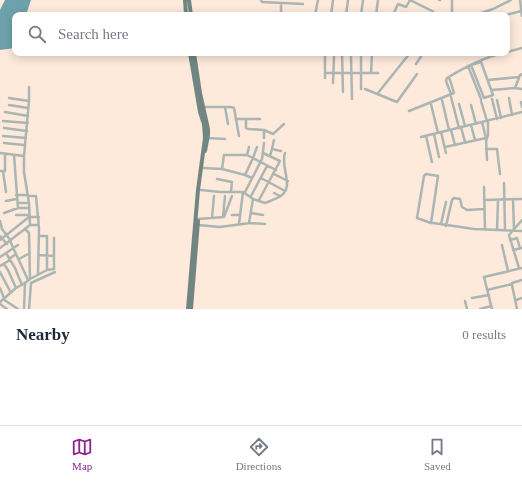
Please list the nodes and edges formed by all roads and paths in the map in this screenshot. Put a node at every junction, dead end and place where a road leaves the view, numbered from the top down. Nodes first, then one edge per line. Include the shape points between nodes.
1 (185, 0) edge
2 (190, 0) edge
3 (260, 0) edge
4 (318, 0) edge
5 (333, 0) edge
6 (348, 0) edge
7 (363, 0) edge
8 (378, 0) edge
9 (410, 0) edge
10 (419, 0) edge
11 (452, 0) edge
12 (511, 0) edge
13 (520, 0) edge
14 (269, 1) edge
15 (281, 3) junction
16 (416, 3) junction
17 (303, 4) dead end
18 (521, 11) junction
19 (186, 12) edge
20 (191, 12) edge
21 (280, 12) edge
22 (316, 12) edge
23 (331, 12) edge
24 (346, 12) edge
25 (361, 12) edge
26 (376, 12) edge
27 (394, 12) edge
28 (433, 12) edge
29 (452, 12) edge
30 (482, 12) edge
31 (510, 14) edge
32 (522, 16) edge
33 (522, 48) edge
34 (510, 51) edge
35 (191, 56) edge
36 (195, 56) edge
37 (325, 56) edge
38 (342, 56) edge
39 (351, 56) edge
40 (361, 56) dead end
41 (372, 56) edge
42 (408, 56) edge
43 (421, 56) edge
44 (486, 56) edge
45 (334, 57) dead end
46 (416, 64) dead end
47 (468, 66) junction
48 (325, 73) junction
49 (333, 73) junction
50 (342, 73) junction
51 (351, 73) junction
52 (361, 73) junction
53 (371, 73) junction
54 (378, 73) dead end
55 (417, 74) dead end
56 (522, 74) edge
57 (519, 77) junction
58 (325, 78) dead end
59 (487, 80) junction
60 (333, 83) dead end
61 (29, 87) dead end
62 (515, 88) junction
63 (522, 89) edge
64 (491, 90) junction
65 (343, 92) dead end
66 (378, 94) junction
67 (451, 95) junction
68 (9, 98) dead end
69 (509, 98) dead end
70 (352, 99) dead end
71 (492, 99) dead end
72 (442, 100) dead end
73 (497, 100) dead end
74 (29, 101) junction
75 (521, 102) dead end
76 (431, 104) dead end
77 (8, 105) dead end
78 (471, 105) dead end
79 (225, 107) junction
80 (454, 107) junction
81 (522, 107) edge
82 (28, 108) junction
83 (204, 108) junction
84 (409, 111) dead end
85 (5, 112) dead end
86 (522, 112) edge
87 (512, 115) junction
88 (28, 116) junction
89 (501, 118) junction
90 (236, 119) junction
91 (246, 119) junction
92 (260, 119) dead end
93 (497, 119) junction
94 (3, 121) dead end
95 (487, 121) junction
96 (482, 122) junction
97 (28, 123) junction
98 (228, 124) dead end
99 (284, 124) dead end
100 (476, 124) junction
101 (471, 125) junction
102 (465, 126) junction
103 (4, 128) dead end
104 (460, 128) junction
105 (264, 130) junction
106 (450, 130) junction
107 (27, 131) junction
108 (440, 133) junction
109 (434, 134) junction
110 (3, 136) dead end
111 (239, 136) dead end
112 (426, 136) junction
113 (421, 137) dead end
114 (26, 138) junction
115 (208, 138) junction
116 (264, 138) dead end
117 (225, 139) dead end
118 (486, 139) junction
119 (274, 140) dead end
120 (475, 140) junction
121 (465, 142) junction
122 (4, 143) dead end
123 (264, 143) dead end
124 (455, 145) junction
125 (24, 146) junction
126 (249, 147) dead end
127 (257, 147) dead end
128 (445, 147) junction
129 (272, 148) junction
130 (486, 149) junction
131 (281, 151) dead end
132 (0, 153) edge
133 (263, 153) junction
134 (284, 153) dead end
135 (446, 153) dead end
136 (5, 154) junction
137 (14, 155) junction
138 (247, 155) junction
139 (24, 156) junction
140 (270, 156) junction
141 (439, 157) dead end
142 (254, 158) junction
143 (487, 160) dead end
144 (260, 162) junction
145 (432, 162) dead end
146 (267, 166) junction
147 (203, 168) junction
148 (222, 169) junction
149 (276, 170) junction
150 (1, 171) edge
151 (274, 174) junction
152 (500, 174) dead end
153 (201, 175) junction
154 (245, 175) junction
155 (252, 178) junction
156 (260, 178) junction
157 (217, 179) dead end
158 (288, 181) junction
159 (269, 182) junction
160 (504, 183) dead end
161 (484, 187) dead end
162 (201, 190) junction
163 (231, 191) junction
164 (285, 191) junction
165 (6, 192) dead end
166 (244, 192) junction
167 (274, 193) dead end
168 (28, 196) junction
169 (214, 196) dead end
170 (225, 196) dead end
171 (232, 196) dead end
172 (280, 196) junction
173 (16, 197) junction
174 (252, 198) junction
175 (513, 199) junction
176 (522, 199) edge
177 (259, 200) junction
178 (484, 200) junction
179 (498, 200) junction
180 (504, 200) junction
181 (6, 201) dead end
182 (18, 203) junction
183 (29, 203) junction
184 (451, 206) junction
185 (18, 208) junction
186 (29, 208) junction
187 (484, 209) junction
188 (4, 213) dead end
189 (250, 213) junction
190 (16, 214) dead end
191 (232, 215) dead end
192 (240, 215) junction
193 (263, 215) dead end
194 (29, 216) junction
195 (38, 216) junction
196 (212, 218) junction
197 (223, 218) junction
198 (198, 219) junction
199 (522, 220) edge
200 (0, 221) edge
201 (249, 223) junction
202 (431, 223) junction
203 (239, 224) junction
204 (266, 224) dead end
205 (441, 224) junction
206 (30, 225) junction
207 (38, 225) junction
208 (198, 225) junction
209 (446, 226) junction
210 (26, 229) junction
211 (514, 229) junction
212 (1, 230) edge
213 (485, 230) junction
214 (497, 230) junction
215 (505, 230) junction
216 (522, 231) edge
217 (6, 235) junction
218 (39, 236) junction
219 (1, 238) edge
220 (54, 238) dead end
221 (510, 240) junction
222 (10, 241) junction
223 (7, 244) junction
224 (18, 244) dead end
225 (502, 245) dead end
226 (1, 248) edge
227 (13, 248) junction
228 (521, 248) edge
229 (513, 250) junction
230 (30, 253) junction
231 (6, 254) junction
232 (16, 254) junction
233 (39, 255) junction
234 (47, 256) junction
235 (54, 256) junction
236 (0, 257) edge
237 (9, 259) junction
238 (19, 259) junction
239 (4, 264) junction
240 (0, 266) edge
241 (520, 268) edge
242 (47, 270) junction
243 (508, 271) junction
244 (0, 272) edge
245 (55, 272) dead end
246 (38, 274) junction
247 (522, 280) edge
248 (26, 282) junction
249 (512, 284) junction
250 (16, 288) junction
251 (0, 290) edge
252 (487, 290) junction
253 (11, 293) junction
254 (488, 295) junction
255 (472, 298) dead end
256 (522, 298) edge
257 (4, 299) junction
258 (516, 300) junction
259 (465, 301) dead end
260 (0, 304) edge
261 (491, 307) edge
262 (6, 309) edge
263 (18, 309) edge
264 (24, 309) edge
265 (28, 309) edge
266 (189, 309) edge
267 (467, 309) edge
268 (480, 309) edge
269 (517, 309) edge

1 - 19 main road
2 - 20 main road
3 - 14 street
4 - 22 street
5 - 23 street
6 - 24 street
7 - 25 street
8 - 26 street
9 - 16 street
9 - 27 street via 406,7 398,4
10 - 16 street
11 - 29 street
12 - 30 street
13 - 18 street
14 - 15 street
15 - 17 street
15 - 21 street
16 - 28 street
18 - 31 street
18 - 32 street
33 - 34 street
35 - 153 main road via 204,124
36 - 83 main road
37 - 48 street
38 - 50 street
39 - 51 street
40 - 52 street
41 - 53 street
42 - 66 street
43 - 46 street
44 - 47 street
45 - 49 street
47 - 67 street via 446,81
47 - 95 street
48 - 49 street
48 - 58 street
49 - 50 street
49 - 60 street
50 - 51 street
50 - 65 street
51 - 52 street
51 - 70 street
52 - 53 street
52 - 66 street via 363,89
53 - 54 street
55 - 66 street via 396,102
56 - 57 street
57 - 59 street
57 - 62 street
59 - 64 street
59 - 64 street via 481,62 472,66 484,98 493,95
61 - 74 street
62 - 63 street
62 - 64 street
67 - 80 street
67 - 84 street
68 - 74 street
69 - 87 street
71 - 93 street
72 - 106 street
73 - 89 street
74 - 82 street
75 - 81 street
76 - 108 street
77 - 82 street
78 - 100 street
79 - 83 street
79 - 90 street via 234,108
79 - 98 street
80 - 102 street via 460,105
80 - 104 street
82 - 88 street
83 - 115 main road
85 - 88 street
86 - 87 street
87 - 89 street
88 - 97 street
89 - 93 street
90 - 91 street
90 - 111 street
91 - 92 street
91 - 105 street via 248,130
93 - 95 street
94 - 97 street
95 - 96 street
95 - 118 street
96 - 100 street
96 - 118 street
97 - 107 street
99 - 105 street via 273,134
100 - 101 street
101 - 102 street
101 - 120 street
102 - 104 street
103 - 107 street
104 - 106 street
104 - 121 street
105 - 116 street
106 - 108 street
106 - 124 street
107 - 114 street
108 - 109 street
108 - 128 street
109 - 112 street
109 - 141 street
110 - 114 street
112 - 113 street
112 - 145 street
114 - 125 street
115 - 117 street
115 - 147 main road
118 - 120 street
118 - 130 street
119 - 129 street
120 - 121 street
121 - 124 street
122 - 125 street
123 - 133 street
124 - 128 street
125 - 139 street
126 - 138 street
127 - 142 street
128 - 135 street
129 - 131 street
129 - 140 street
130 - 143 street
130 - 152 street via 497,150
132 - 136 street
133 - 140 street
133 - 144 street
134 - 158 street via 283,164
136 - 137 street
136 - 150 street via 5,171
137 - 139 street
137 - 173 street
138 - 142 street
138 - 148 street via 224,155
139 - 168 street
140 - 149 street via 280,161
142 - 144 street
142 - 154 street
144 - 146 street
144 - 155 street
146 - 149 street
146 - 156 street
147 - 148 street
147 - 153 main road
148 - 154 street
149 - 151 street
150 - 165 street
151 - 158 street
151 - 159 street
153 - 162 main road
153 - 266 main road
154 - 155 street
155 - 166 street
156 - 159 street
156 - 174 street
157 - 163 street via 232,182
158 - 164 street
159 - 164 street
159 - 177 street
160 - 180 street
161 - 178 street
162 - 163 street
162 - 198 main road
163 - 166 street
164 - 172 street
166 - 174 street
166 - 192 street
167 - 172 street
168 - 173 street
168 - 183 street
168 - 195 street via 36,196
169 - 196 street
170 - 197 street
171 - 197 street
172 - 177 street via 265,203
173 - 181 street
173 - 182 street
174 - 177 street
174 - 189 street
175 - 176 street
175 - 180 street
175 - 211 street
178 - 179 street
178 - 187 street
179 - 180 street
179 - 214 street
180 - 215 street
182 - 183 street
182 - 185 street
183 - 186 street
184 - 187 street via 454,198 460,199 464,210
184 - 205 street via 446,203
184 - 209 street
185 - 186 street
185 - 188 street
186 - 194 street
187 - 213 street
189 - 193 street
189 - 201 street
190 - 194 street
191 - 192 street
192 - 203 street
194 - 195 street
194 - 206 street
194 - 217 street
195 - 207 street
196 - 197 street
196 - 198 street
198 - 208 main road
199 - 211 street
200 - 212 street
201 - 203 street
201 - 204 street
202 - 202 street via 438,176 426,174 417,218
202 - 205 street
203 - 208 street via 220,227
205 - 209 street
206 - 207 street
206 - 210 street
207 - 218 street
208 - 266 main road
209 - 213 street
210 - 222 street
210 - 230 street via 29,233
211 - 215 street
211 - 216 street
211 - 221 street via 509,234
212 - 217 street
213 - 214 street
214 - 215 street
217 - 219 street
217 - 222 street
218 - 233 street
218 - 234 street via 47,236
219 - 223 street
220 - 235 street
221 - 228 street via 517,238
221 - 229 street
222 - 223 street
222 - 227 street
223 - 226 street
224 - 227 street
225 - 243 street
227 - 231 street
227 - 232 street
228 - 229 street
229 - 241 street
230 - 238 street
230 - 248 street
231 - 236 street
231 - 237 street
232 - 237 street
232 - 238 street
233 - 234 street
233 - 246 street
234 - 235 street
234 - 242 street
235 - 242 street via 54,269
237 - 239 street
237 - 248 street
238 - 248 street
239 - 240 street
239 - 250 street
241 - 243 street
242 - 246 street
243 - 252 street via 484,277
244 - 253 street
245 - 265 street via 31,283
246 - 248 street
247 - 249 street
248 - 250 street
248 - 264 street
249 - 252 street
249 - 258 street
250 - 253 street
251 - 257 street
252 - 254 street
253 - 257 street
254 - 255 street
254 - 261 street
256 - 258 street
257 - 260 street
257 - 263 street
258 - 269 street
259 - 267 street
260 - 262 street
261 - 268 street

